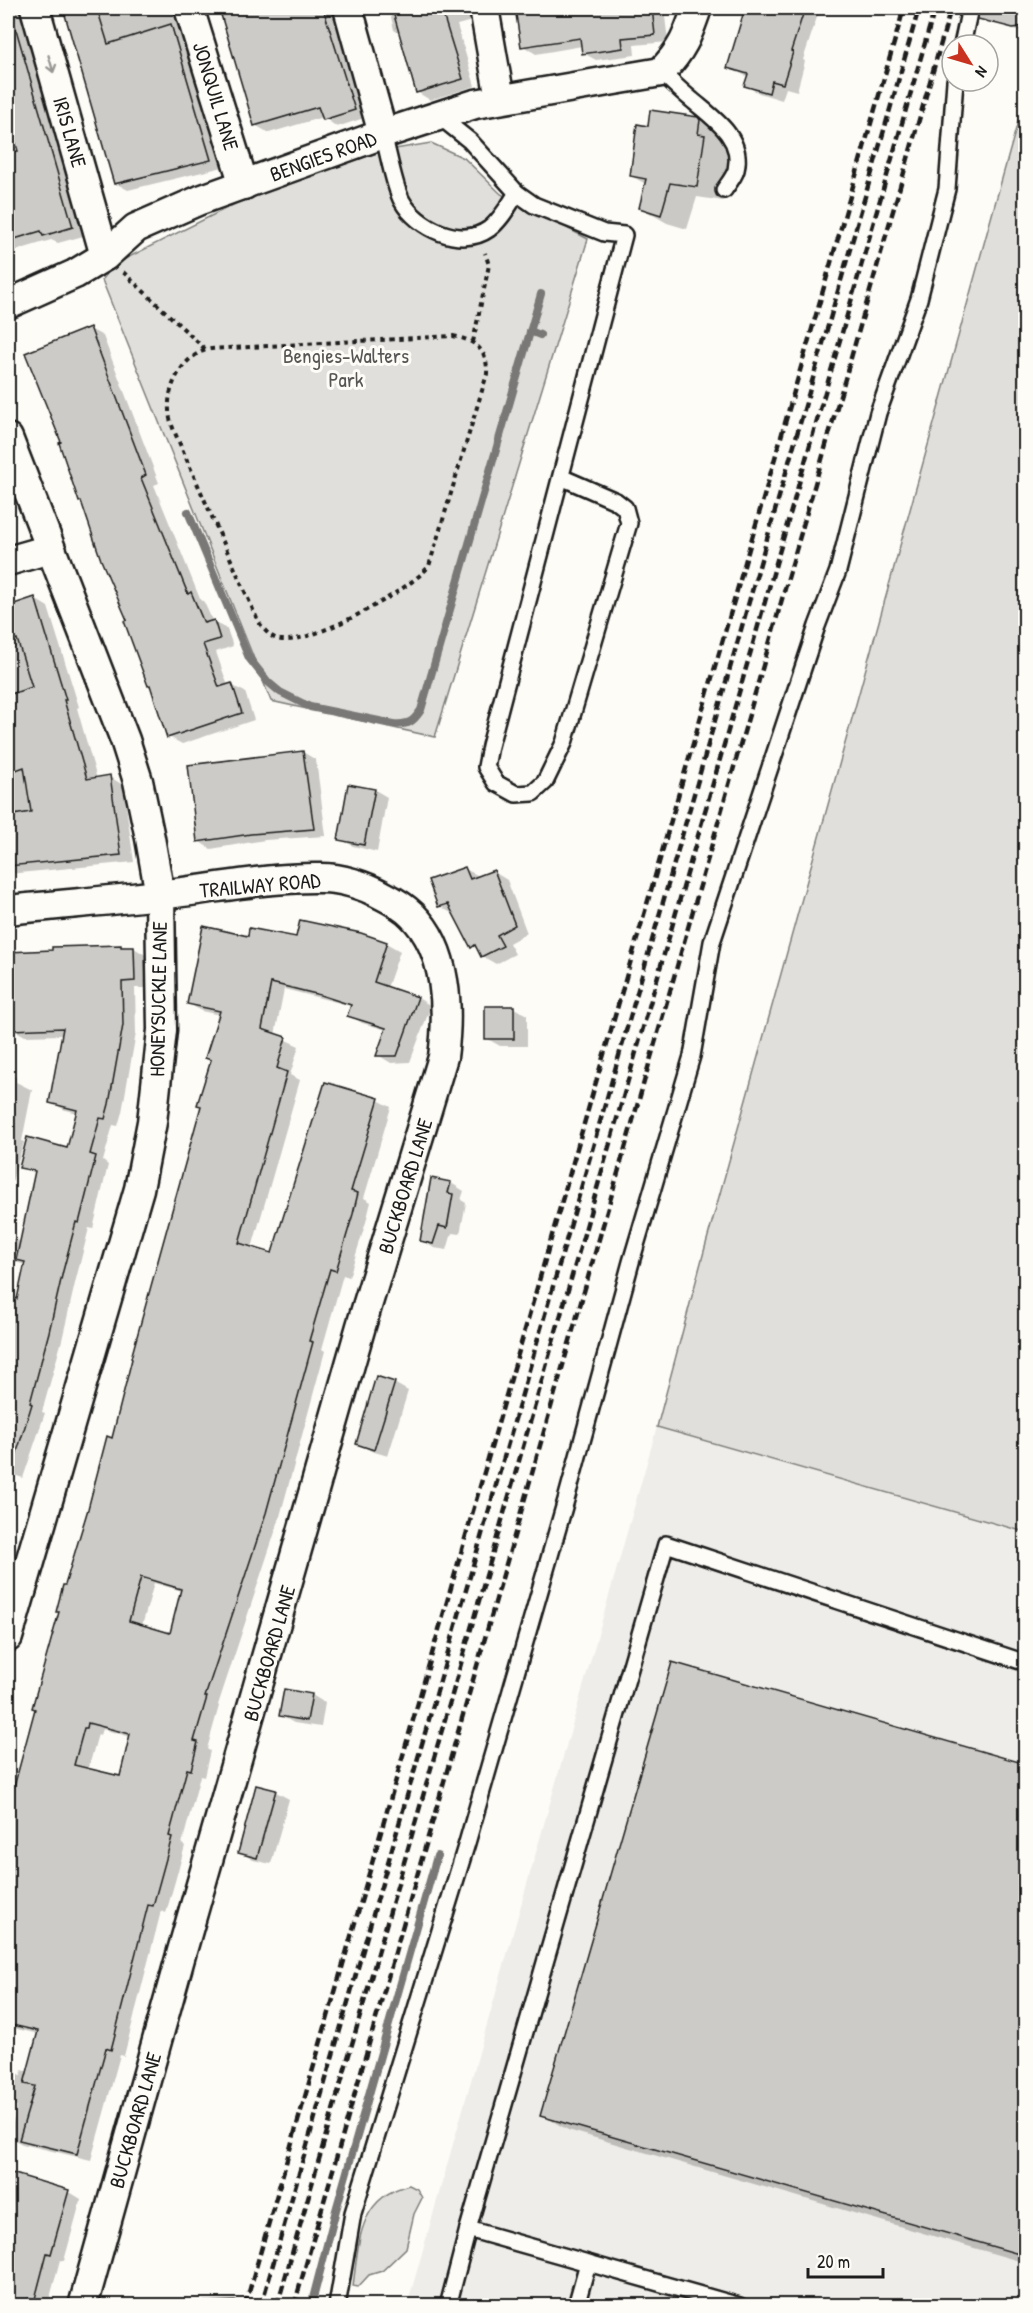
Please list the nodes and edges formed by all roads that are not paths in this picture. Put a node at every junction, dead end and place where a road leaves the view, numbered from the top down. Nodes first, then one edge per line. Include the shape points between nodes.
1 (35, 8) edge
2 (189, 8) edge
3 (348, 8) edge
4 (484, 8) edge
5 (697, 8) edge
6 (970, 8) edge
7 (965, 33) edge
8 (661, 72) junction
9 (954, 93) edge
10 (500, 99) junction
11 (440, 117) junction
12 (383, 134) junction
13 (244, 185) junction
14 (724, 190) dead end
15 (518, 193) junction
16 (105, 256) junction
17 (8, 304) edge
18 (8, 438) edge
19 (561, 477) junction
20 (50, 549) junction
21 (8, 561) edge
22 (160, 895) junction
23 (8, 910) edge
24 (446, 999) joint
25 (8, 1637) edge
26 (1026, 1663) edge
27 (468, 2229) junction
28 (588, 2263) junction
29 (83, 2306) edge
30 (337, 2306) edge
31 (448, 2306) edge
32 (576, 2306) edge
33 (740, 2306) edge

1 -> 16 street, IRIS LANE
2 - 13 street, JONQUIL LANE
3 - 12 street
4 - 10 street
5 - 8 street via 684,44
6 - 7 lane
8 - 10 street, BENGIES ROAD
8 - 14 lane via 712,115 733,143 738,158 736,173
9 - 30 lane via 947,189 919,299 878,413 838,571 712,942 692,1056 467,1843 353,2212
10 - 11 street, BENGIES ROAD
11 - 12 street, BENGIES ROAD
11 - 15 lane via 470,141
12 - 13 street, BENGIES ROAD
12 - 15 lane via 406,208 443,233 468,238 478,235 490,228
13 - 16 street, BENGIES ROAD via 136,228
15 - 19 lane via 534,205 582,225 624,235
16 - 17 street, BENGIES ROAD
18 - 20 street, HONEYSUCKLE LANE
19 - 19 lane via 616,501 625,508 629,523 564,743 545,783 533,793 516,794 496,783 486,767
20 - 21 street
20 - 22 street, HONEYSUCKLE LANE via 125,740 144,807
22 - 23 street, TRAILWAY ROAD
22 - 24 street, TRAILWAY ROAD via 273,880 323,878 373,890 412,915 424,931 438,964
22 - 25 street, HONEYSUCKLE LANE via 162,1030 152,1122 139,1189
24 - 29 street, BUCKBOARD LANE via 443,1057 361,1326
26 - 27 lane via 666,1544
27 - 28 lane
27 - 31 lane
28 - 32 lane
28 - 33 lane

